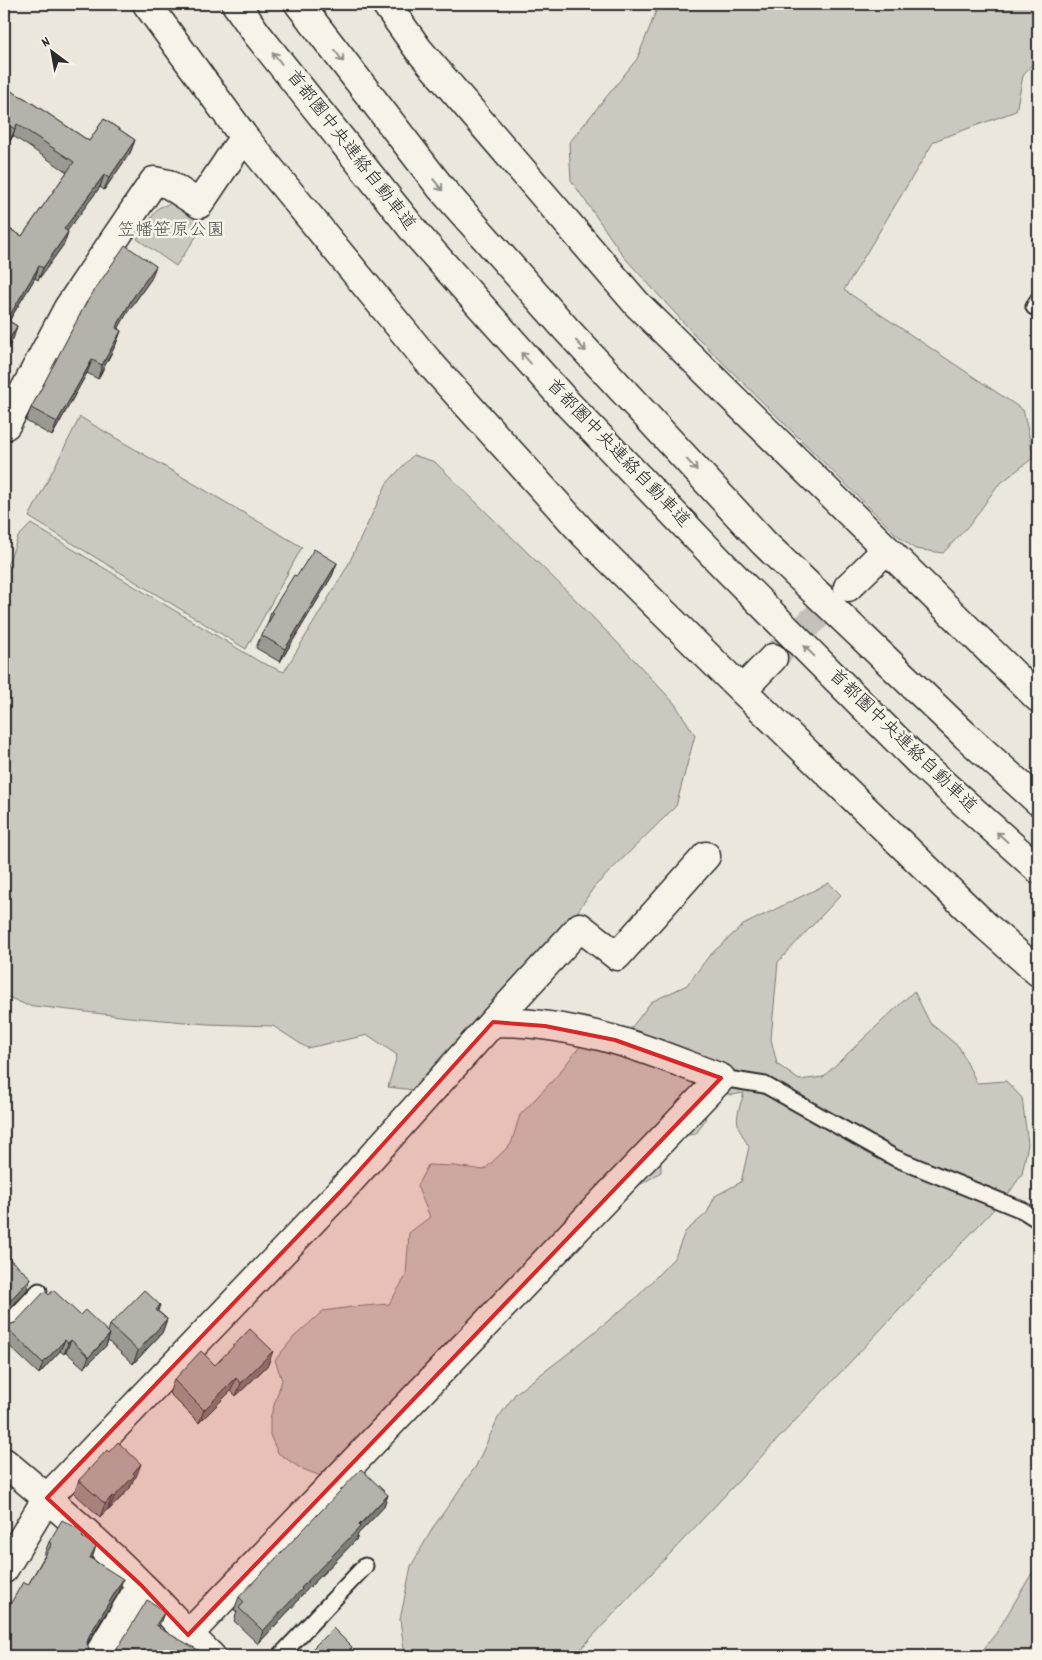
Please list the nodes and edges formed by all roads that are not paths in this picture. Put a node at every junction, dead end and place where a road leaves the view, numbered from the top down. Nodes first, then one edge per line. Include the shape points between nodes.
1 (147, 4) edge
2 (236, 4) edge
3 (299, 4) edge
4 (386, 4) edge
5 (244, 137) junction
6 (4, 426) edge
7 (886, 550) junction
8 (848, 587) tunnel mouth
9 (773, 658) tunnel mouth
10 (742, 690) junction
11 (1038, 698) edge
12 (1038, 801) edge
13 (706, 856) dead end
14 (1038, 869) edge
15 (1038, 972) edge
16 (493, 1022) junction
17 (720, 1078) junction
18 (1038, 1220) edge
19 (39, 1291) dead end
20 (4, 1328) edge
21 (4, 1462) edge
22 (47, 1498) junction
23 (365, 1566) dead end
24 (4, 1570) edge
25 (141, 1585) junction
26 (188, 1635) junction
27 (98, 1656) edge
28 (211, 1656) edge
29 (280, 1656) edge

1 - 5 main road
14 -> 2 main road, 首都圏中央連絡自動車道 via 918,762 568,404 419,237
3 -> 12 main road via 440,188 764,543
4 - 7 main road via 418,48 637,304
5 - 6 main road via 199,204 168,184 154,181 68,308
5 - 10 main road via 427,360 586,536
7 - 8 main road
7 - 11 main road
9 - 10 main road
10 - 15 main road via 986,926
13 - 16 main road via 617,956 580,927
16 - 17 main road via 545,1026 615,1040
16 - 22 main road via 340,1192
17 - 18 lane via 765,1085 894,1158 1022,1210
17 - 26 main road
19 - 20 lane
21 - 22 main road
22 - 24 main road
22 - 25 main road
23 - 29 lane
25 - 26 main road
25 - 27 main road
26 - 28 main road

